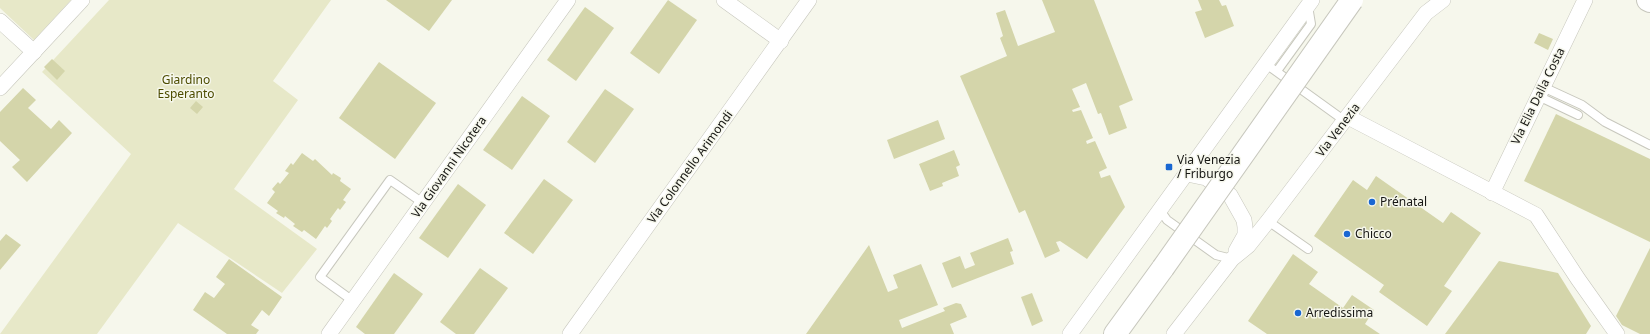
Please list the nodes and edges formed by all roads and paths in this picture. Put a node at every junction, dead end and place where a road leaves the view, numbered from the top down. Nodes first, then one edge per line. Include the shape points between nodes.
1 (82, 0) edge
2 (568, 0) edge
3 (724, 0) edge
4 (809, 0) edge
5 (1352, 0) edge
6 (1443, 0) edge
7 (1585, 0) edge
8 (1310, 3) edge
9 (0, 21) edge
10 (781, 41) junction
11 (34, 52) junction
12 (1271, 67) junction
13 (0, 88) edge
14 (1541, 92) junction
15 (1578, 116) dead end
16 (1346, 119) junction
17 (1650, 145) edge
18 (1187, 174) junction
19 (1492, 193) junction
20 (423, 203) junction
21 (1160, 210) junction
22 (1268, 221) junction
23 (1308, 249) dead end
24 (1232, 259) junction
25 (353, 301) junction
26 (329, 334) edge
27 (570, 334) edge
28 (1070, 334) edge
29 (1115, 334) edge
30 (1174, 334) edge
31 (1617, 334) edge

1 - 11 street
2 - 20 street, Via Giovanni Nicotera
3 - 10 street
4 - 10 street, Via Colonnello Arimondi
5 - 29 main road, bridge
6 - 16 street, Via Venezia via 1426,14
7 - 14 street, Via Elia Dalla Costa
8 - 12 street
9 - 11 street
10 - 27 street, Via Colonnello Arimondi
11 - 13 street
12 - 16 lane
12 - 18 street
14 - 15 lane
14 - 17 lane via 1582,105 1605,122
14 - 19 street, Via Elia Dalla Costa
16 - 19 street
16 - 22 street, Via Venezia
18 - 21 street
18 - 24 street, Via Venezia via 1206,178 1230,195 1244,220 1245,235
19 - 31 street via 1536,215
20 - 25 street, Via Giovanni Nicotera
20 - 25 lane via 390,180 320,276
21 - 24 lane via 1167,220 1216,255
21 - 28 street
22 - 23 lane
22 - 24 street, Via Venezia via 1248,246
24 - 30 street, Via Venezia
25 - 26 street, Via Giovanni Nicotera

